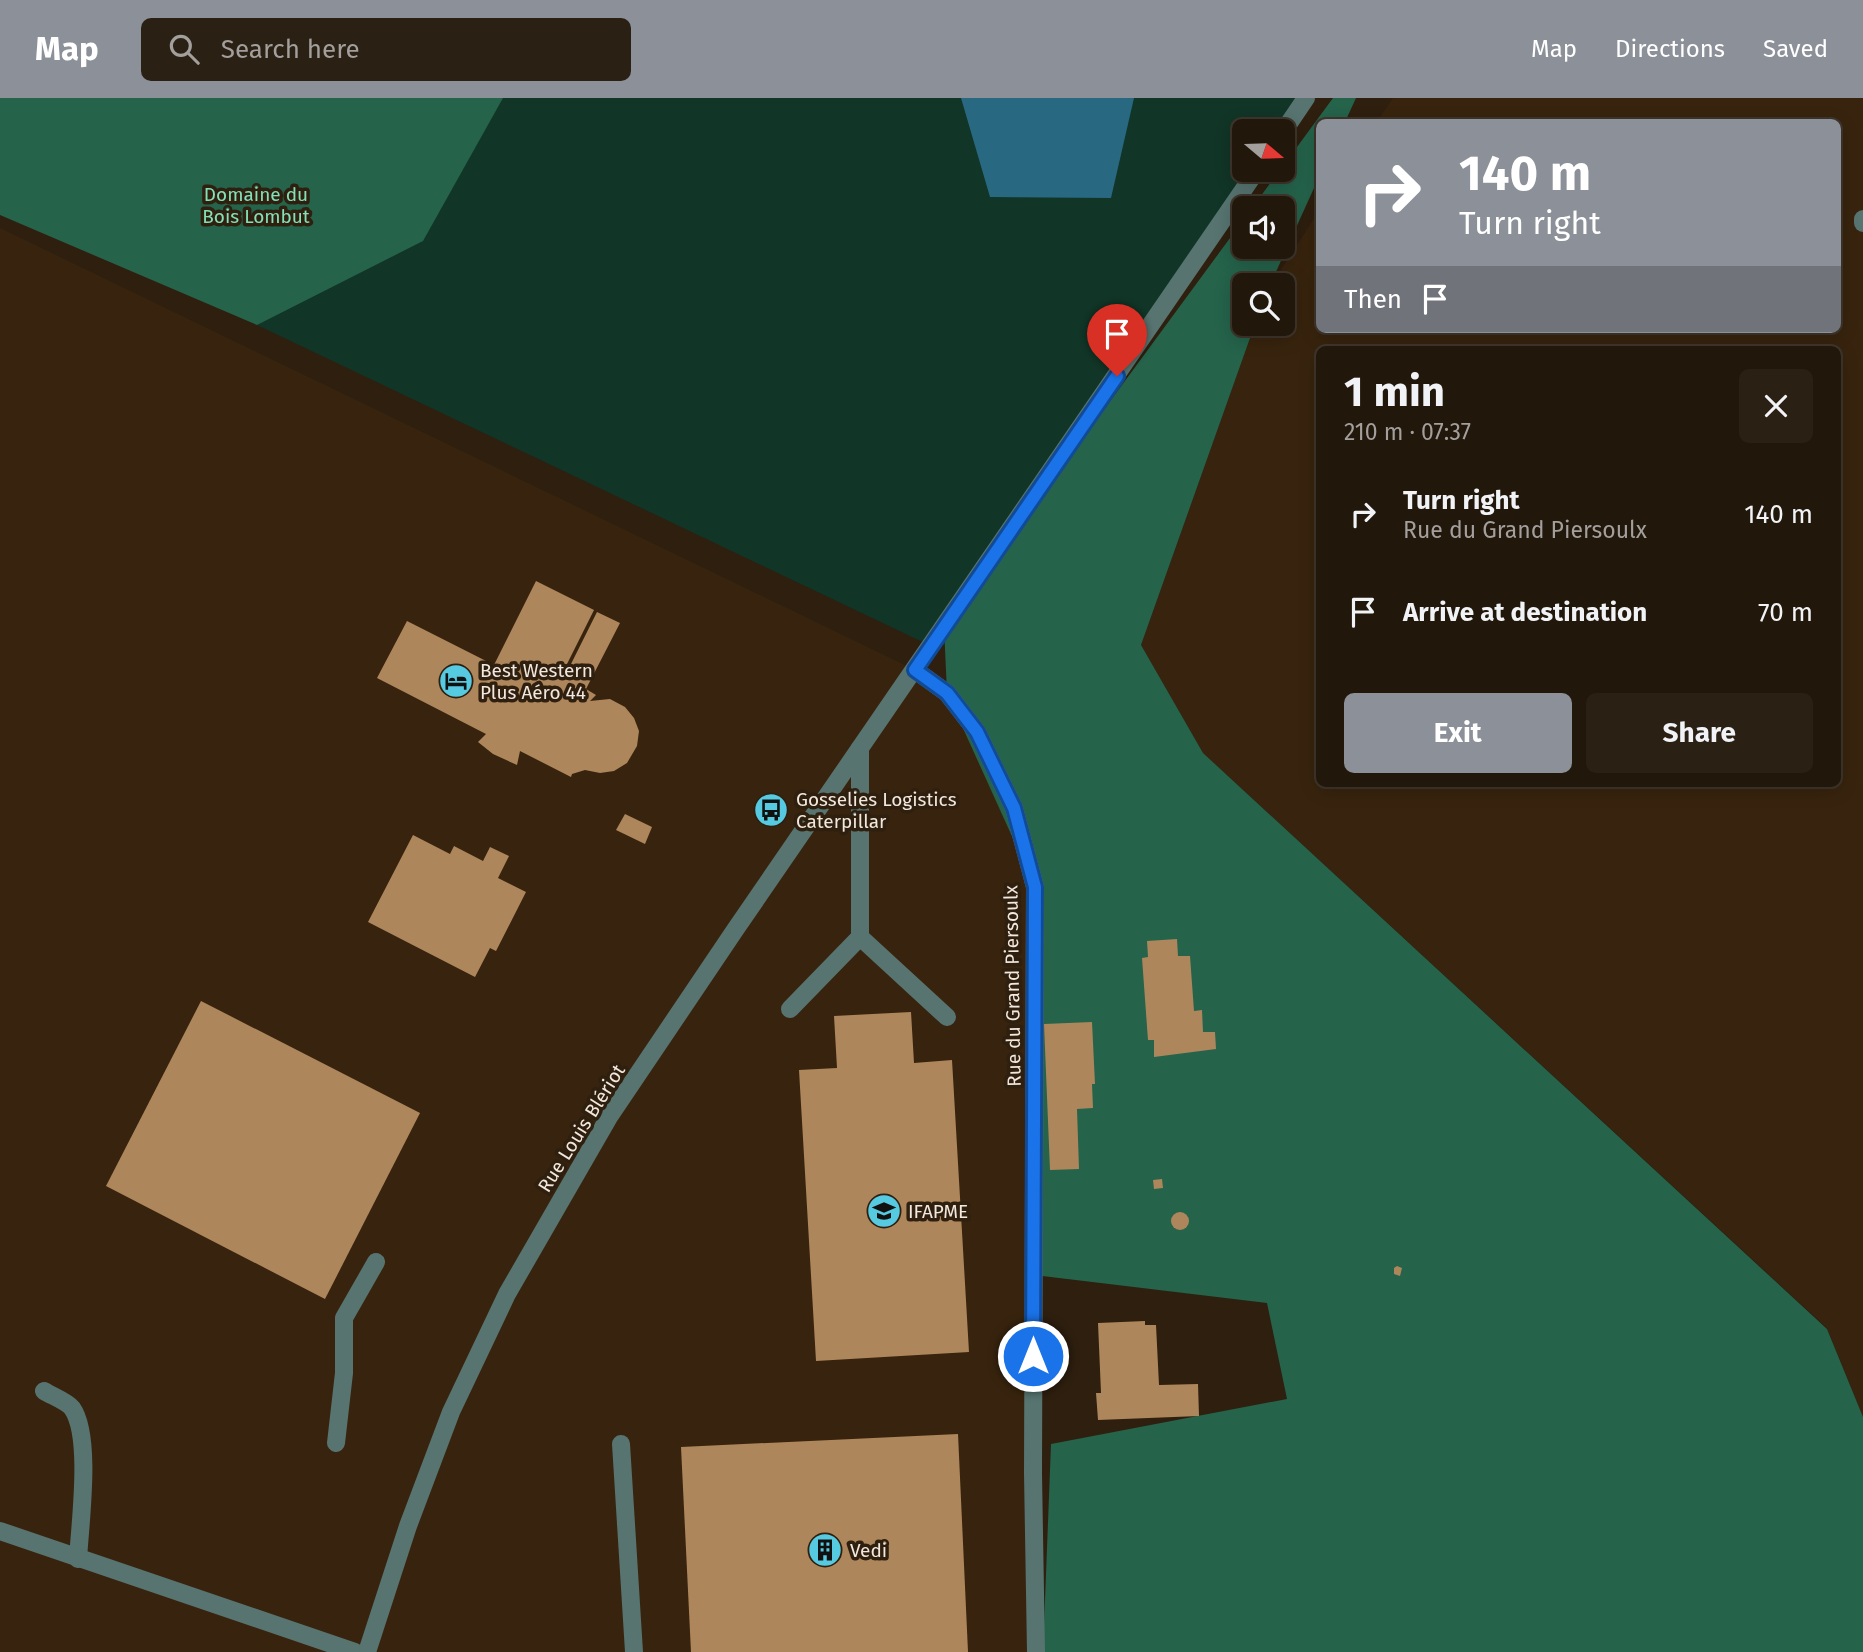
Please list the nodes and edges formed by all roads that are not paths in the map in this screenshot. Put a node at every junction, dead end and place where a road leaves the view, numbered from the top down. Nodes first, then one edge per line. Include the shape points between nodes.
1 (1306, 98) edge
2 (1292, 119) edge
3 (1249, 182) edge
4 (915, 670) junction
5 (860, 748) junction
6 (860, 937) junction
7 (790, 1009) dead end
8 (947, 1017) dead end
9 (376, 1262) dead end
10 (44, 1391) dead end
11 (336, 1443) dead end
12 (621, 1444) dead end
13 (0, 1531) edge
14 (78, 1559) junction
15 (355, 1652) edge
16 (368, 1652) edge
17 (634, 1652) edge
18 (1036, 1652) edge

1 - 2 street
3 - 4 street
4 - 5 street, Rue Louis Blériot
4 - 18 street, Rue du Grand Piersoulx via 947,693 977,732 1014,808 1035,887
5 - 6 street
5 - 16 street, Rue Louis Blériot via 609,1117 507,1294 451,1412
6 - 7 street
6 - 8 street
9 - 11 street via 344,1318 344,1373
10 - 14 street via 71,1406 80,1428
12 - 17 street
13 - 14 street
14 - 15 street

